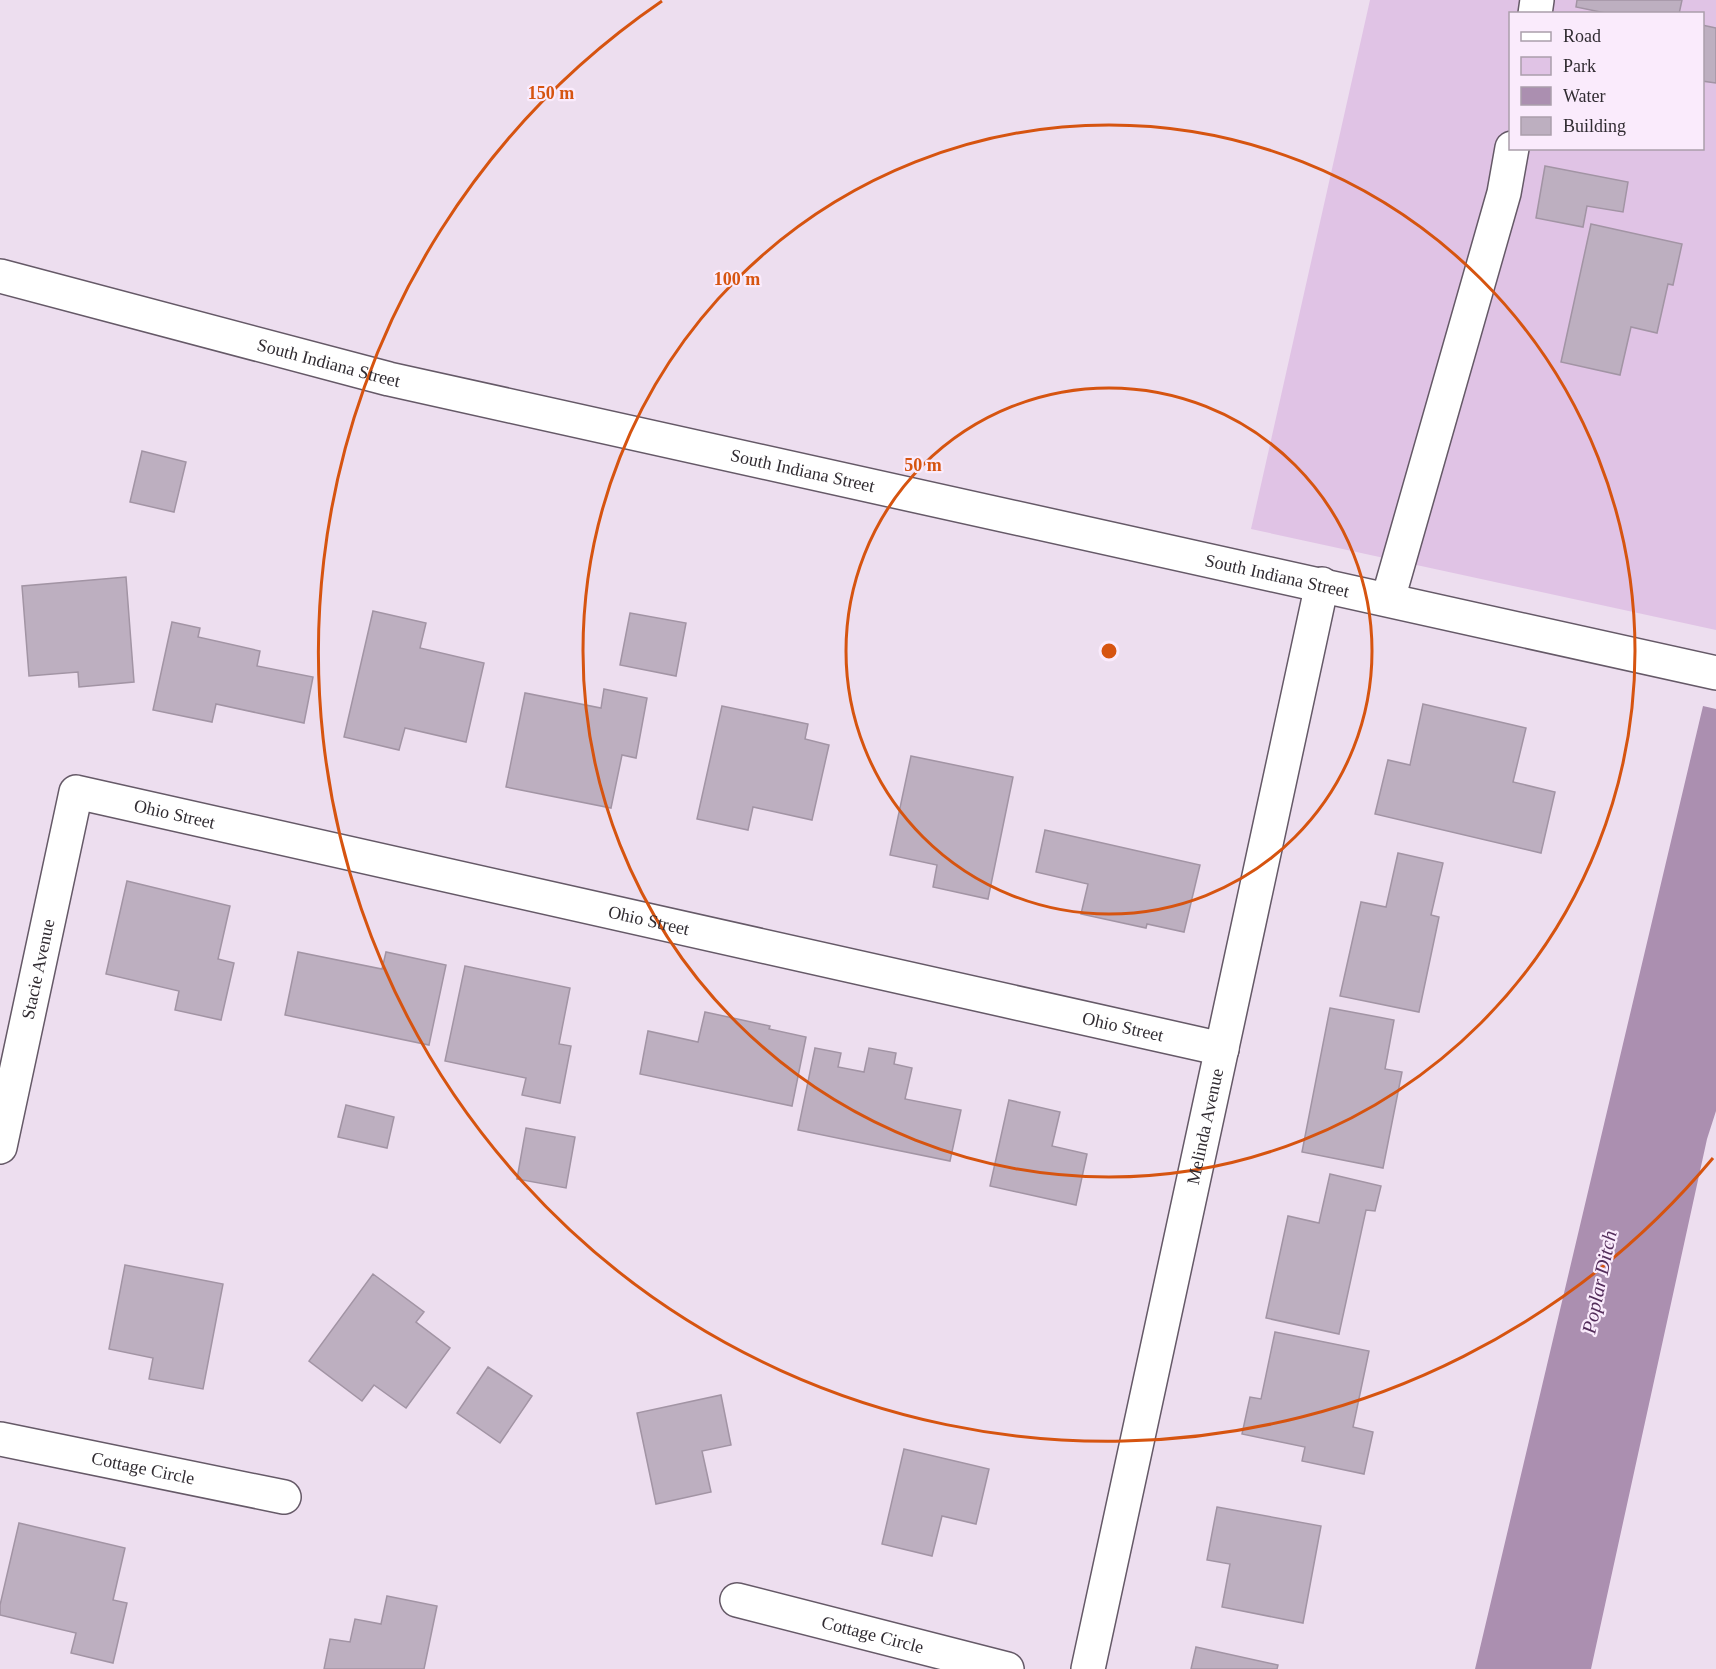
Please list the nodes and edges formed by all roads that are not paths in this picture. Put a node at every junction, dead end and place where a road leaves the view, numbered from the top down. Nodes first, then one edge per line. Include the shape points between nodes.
1 (1512, 150) edge
2 (0, 276) edge
3 (1322, 584) junction
4 (1388, 599) junction
5 (1716, 673) edge
6 (76, 792) joint
7 (1221, 1050) junction
8 (0, 1148) edge
9 (0, 1439) edge
10 (284, 1497) dead end
11 (738, 1600) dead end
12 (1007, 1669) edge
13 (1088, 1669) edge

1 - 4 street via 1504,193
2 - 3 street, South Indiana Street via 389,379
3 - 4 street, South Indiana Street
3 - 7 street, Melinda Avenue
4 - 5 street, South Indiana Street
6 - 7 street, Ohio Street
6 - 8 street, Stacie Avenue
7 - 13 street, Melinda Avenue
9 - 10 street, Cottage Circle
11 - 12 street, Cottage Circle

